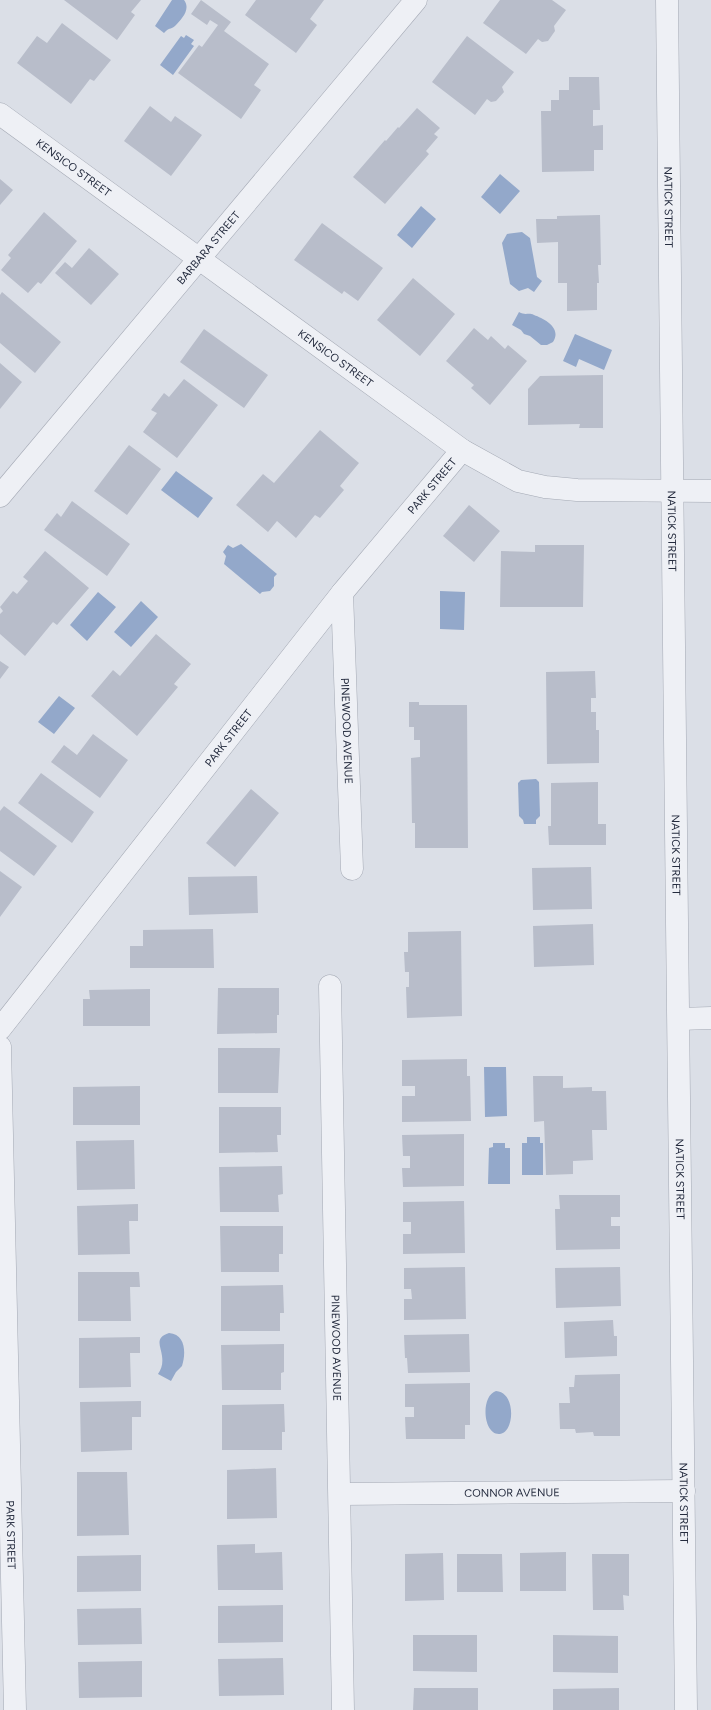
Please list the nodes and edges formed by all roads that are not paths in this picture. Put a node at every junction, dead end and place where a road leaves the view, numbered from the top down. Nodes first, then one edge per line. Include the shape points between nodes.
1 (416, 0) edge
2 (667, 0) edge
3 (0, 114) edge
4 (198, 260) junction
5 (462, 450) junction
6 (711, 491) edge
7 (671, 492) junction
8 (0, 496) edge
9 (342, 593) junction
10 (352, 869) dead end
11 (330, 986) dead end
12 (711, 1018) edge
13 (679, 1019) junction
14 (0, 1029) edge
15 (0, 1047) edge
16 (684, 1491) junction
17 (340, 1494) junction
18 (15, 1710) edge
19 (343, 1710) edge
20 (686, 1710) edge

1 - 4 street, BARBARA STREET
2 - 7 street, NATICK STREET
3 - 4 street, KENSICO STREET
4 - 5 street, KENSICO STREET
4 - 8 street, BARBARA STREET
5 - 7 street, KENSICO STREET via 518,481 545,487
5 - 9 street, PARK STREET
6 - 7 street, KENSICO STREET
7 - 13 street, NATICK STREET
9 - 10 street, PINEWOOD AVENUE
9 - 14 street, PARK STREET
11 - 17 street, PINEWOOD AVENUE
12 - 13 street
13 - 16 street, NATICK STREET
15 - 18 street, PARK STREET
16 - 17 street, CONNOR AVENUE
16 - 20 street, NATICK STREET
17 - 19 street, PINEWOOD AVENUE

